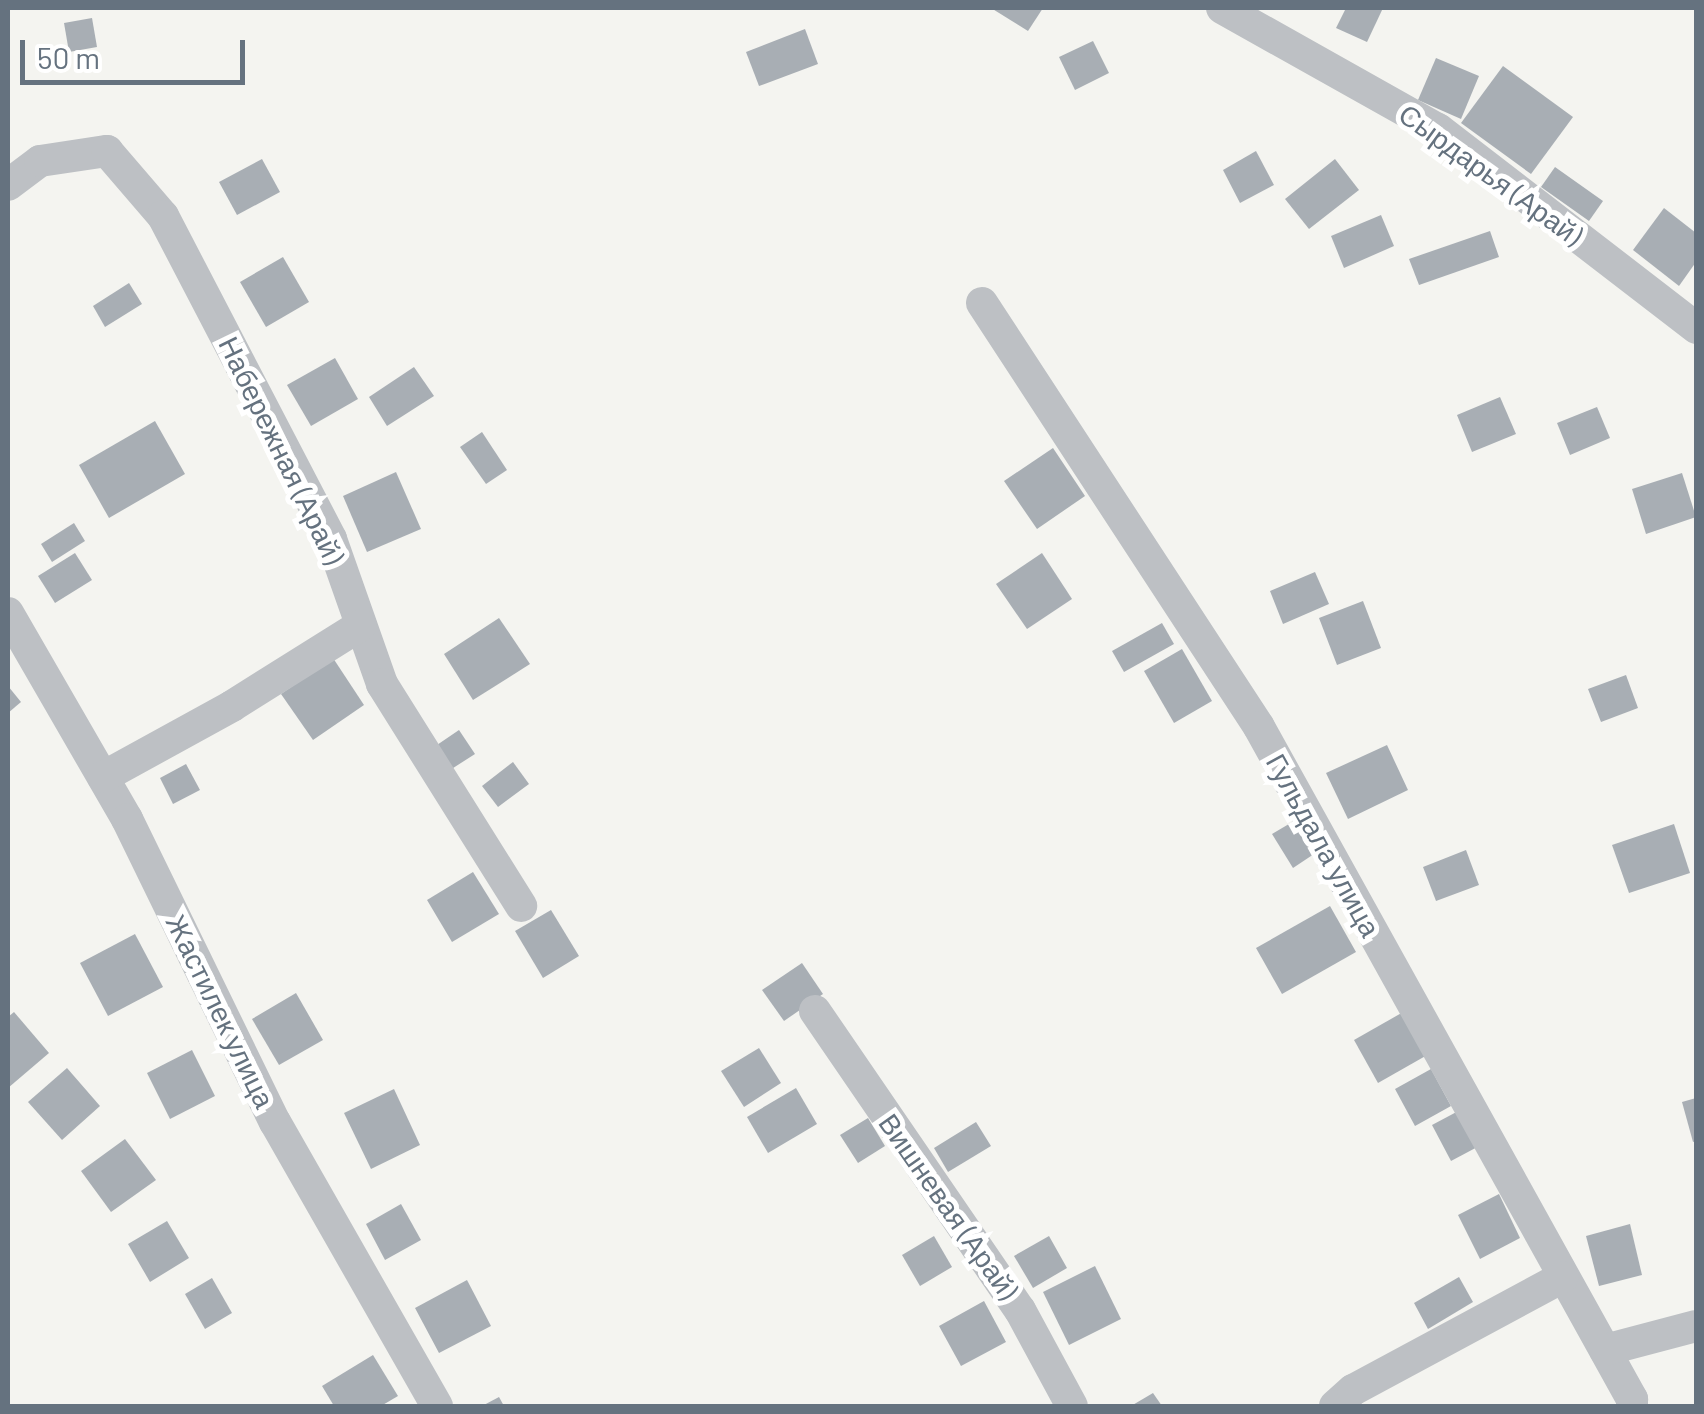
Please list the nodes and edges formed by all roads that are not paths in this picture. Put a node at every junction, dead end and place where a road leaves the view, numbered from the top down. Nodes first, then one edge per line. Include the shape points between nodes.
1 (1222, 8) edge
2 (8, 185) edge
3 (982, 303) dead end
4 (1696, 328) edge
5 (8, 614) edge
6 (361, 624) junction
7 (103, 778) junction
8 (521, 906) dead end
9 (815, 1011) dead end
10 (1563, 1276) junction
11 (1696, 1326) edge
12 (1604, 1350) junction
13 (437, 1406) edge
14 (1072, 1406) edge
15 (1335, 1406) edge
16 (1632, 1406) edge

1 - 4 street, Сырдарья (Арай) via 1438,129
2 - 6 street, Набережная (Арай) via 40,161 108,152 163,216 331,539
3 - 10 street, Гульдала улица via 1259,727
5 - 7 street, Жастилек улица
6 - 7 street
6 - 8 street, Набережная (Арай) via 382,684
7 - 13 street, Жастилек улица via 275,1122
9 - 14 street, Вишневая (Арай) via 1020,1310
10 - 12 street, Гульдала улица
10 - 15 street
11 - 12 street
12 - 16 street, Гульдала улица

